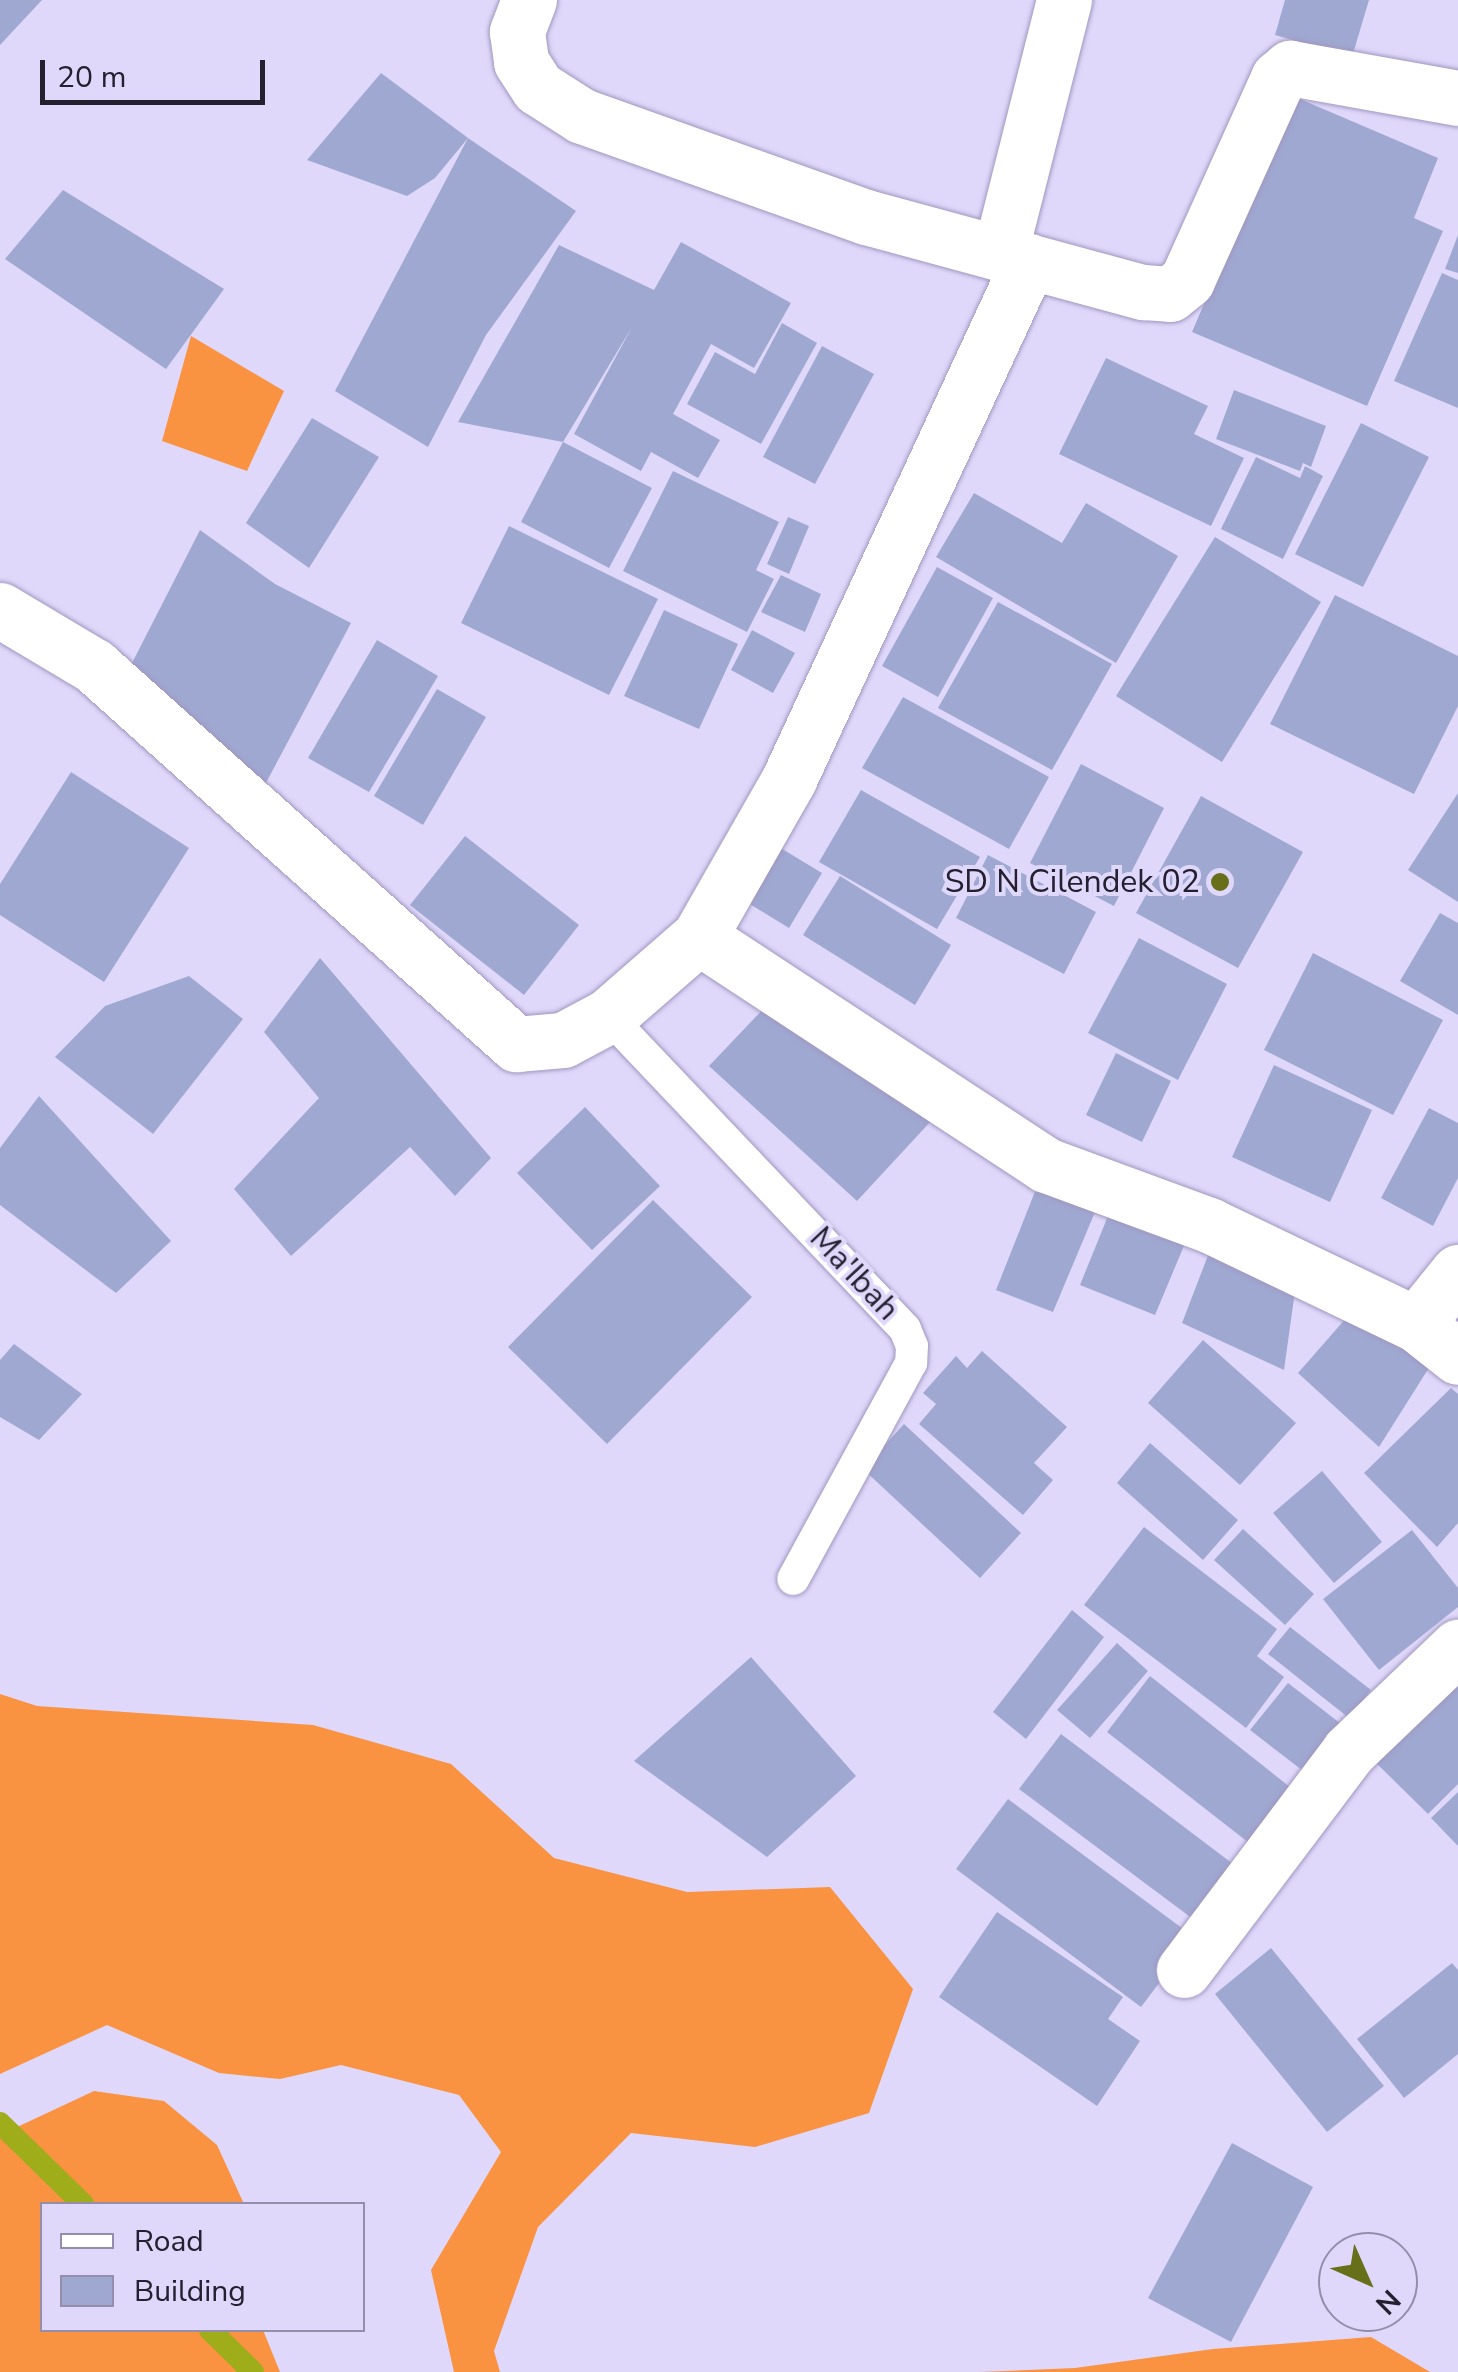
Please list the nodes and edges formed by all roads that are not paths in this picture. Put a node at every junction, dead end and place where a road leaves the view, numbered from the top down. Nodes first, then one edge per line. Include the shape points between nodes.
1 (528, 0) edge
2 (1064, 0) edge
3 (1458, 98) edge
4 (1015, 257) junction
5 (0, 610) edge
6 (698, 936) junction
7 (608, 1016) junction
8 (1458, 1272) edge
9 (1416, 1324) junction
10 (1458, 1357) edge
11 (793, 1579) dead end
12 (1458, 1647) edge
13 (1184, 1970) dead end

1 - 4 street via 517,32 521,62 538,88 582,116 866,217
2 - 4 street
3 - 4 street via 1290,68 1278,78 1187,280 1170,294
4 - 6 street via 789,779
5 - 7 street via 94,666 516,1044 563,1040
6 - 7 street
6 - 9 street via 1046,1166 1210,1225
7 - 11 lane, Ma'Ibah via 905,1329 912,1346 911,1362
8 - 9 street
9 - 10 street
12 - 13 street via 1349,1752

